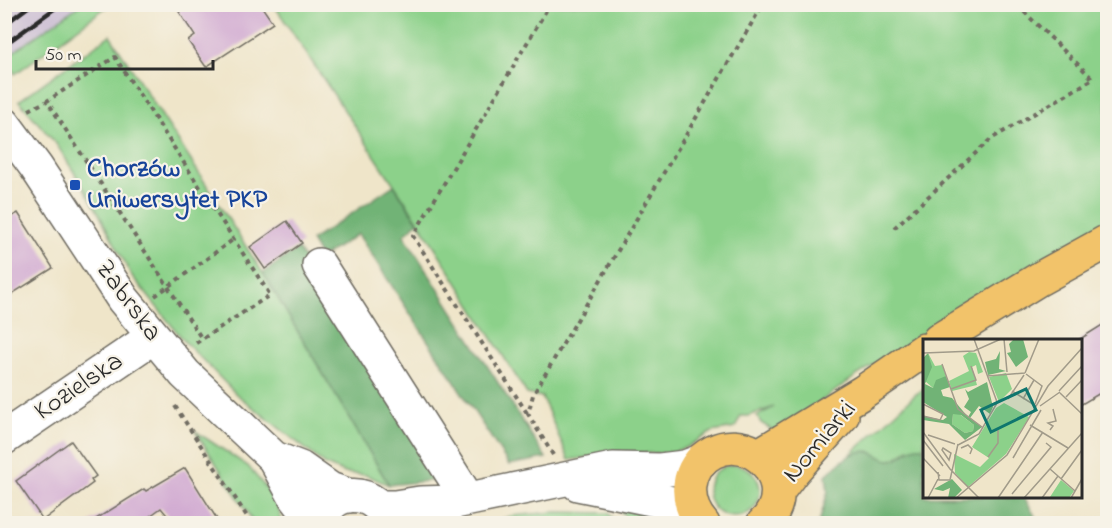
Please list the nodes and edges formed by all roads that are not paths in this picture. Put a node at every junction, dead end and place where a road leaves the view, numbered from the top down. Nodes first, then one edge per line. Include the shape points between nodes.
1 (14, 119) edge
2 (1107, 242) edge
3 (319, 265) dead end
4 (153, 337) junction
5 (941, 339) edge
6 (923, 351) edge
7 (863, 392) junction
8 (4, 438) edge
9 (759, 455) junction
10 (274, 458) junction
11 (701, 461) junction
12 (560, 472) junction
13 (778, 492) junction
14 (462, 501) junction
15 (373, 509) edge
16 (699, 518) edge
17 (318, 524) edge
18 (425, 524) edge
19 (763, 524) edge

1 - 4 street, Zabrska via 36,167 123,299
2 - 5 main road
3 - 14 street
4 - 8 street, Kozielska
4 - 10 street, Zabrska via 184,374
6 - 7 main road, Nomiarki
7 - 9 main road, Nomiarki
7 - 13 main road, Nomiarki
9 - 11 main road via 742,448 727,448
9 - 13 main road via 776,477
10 - 15 street, Zabrska via 300,468 330,489
10 - 17 street, Zabrska via 294,495
11 - 12 street via 660,470
11 - 16 main road via 694,470 689,491
12 - 14 street
12 - 16 street via 681,505
13 - 19 main road, Nomiarki via 776,506
14 - 15 street
14 - 18 street
15 - 17 street via 342,497 328,506

